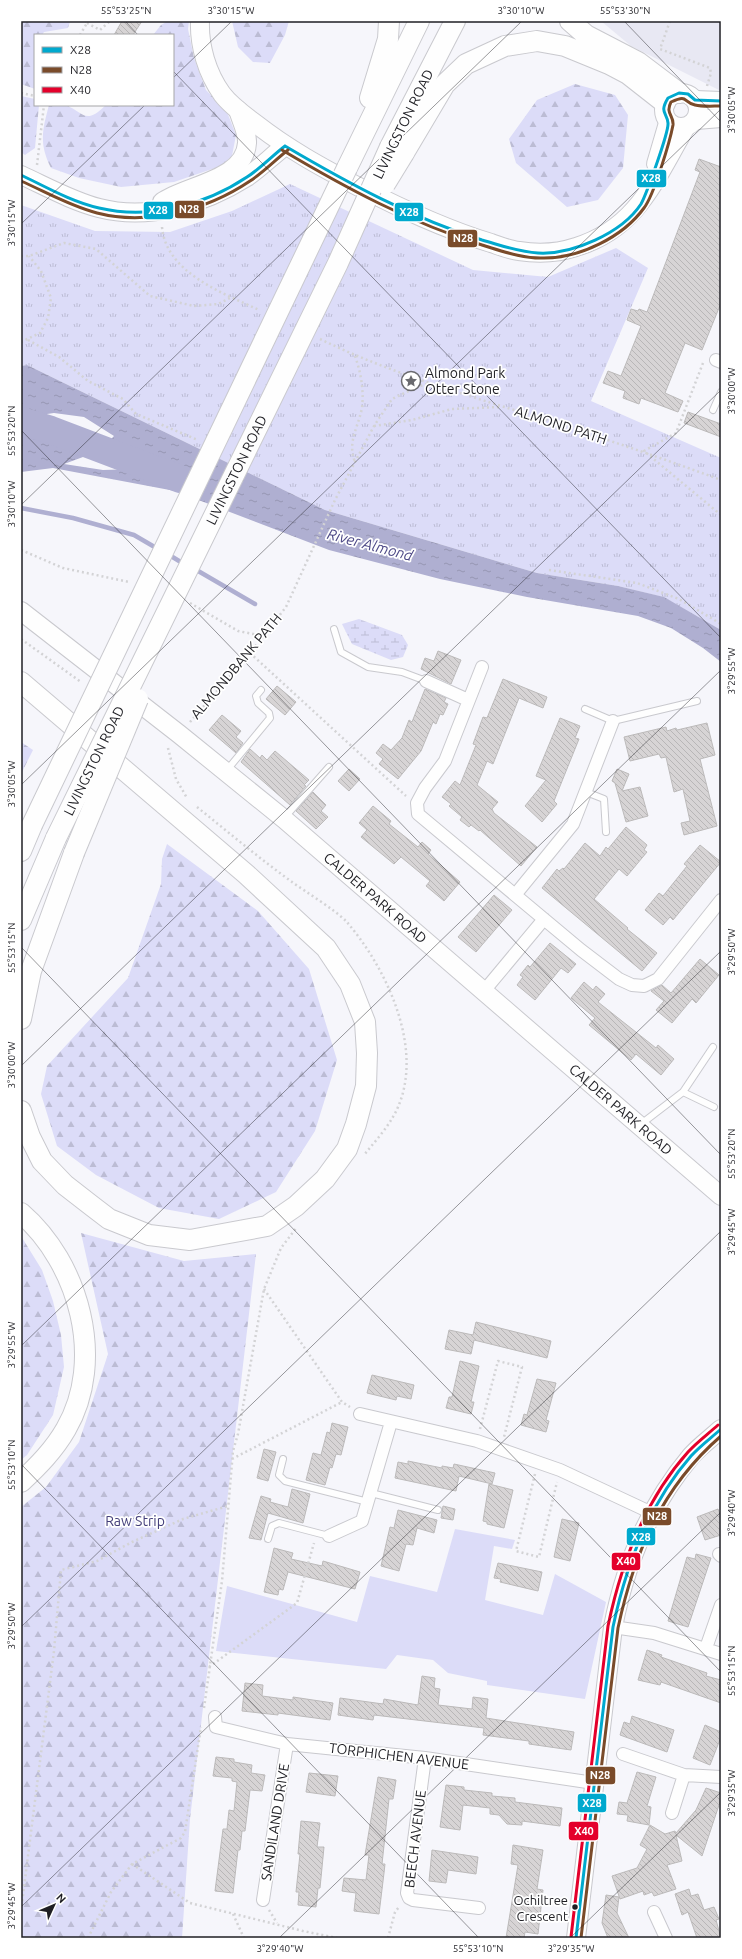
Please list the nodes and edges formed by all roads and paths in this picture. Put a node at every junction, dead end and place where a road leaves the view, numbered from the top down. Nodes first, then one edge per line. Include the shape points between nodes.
1 (110, 21) edge
2 (200, 21) edge
3 (389, 21) edge
4 (419, 21) edge
5 (455, 21) edge
6 (570, 21) edge
7 (670, 21) edge
8 (86, 22) edge
9 (80, 34) edge
10 (21, 93) edge
11 (34, 96) edge
12 (693, 99) edge
13 (44, 106) edge
14 (238, 110) junction
15 (721, 118) edge
16 (668, 123) junction
17 (691, 124) junction
18 (362, 132) junction
19 (285, 146) junction
20 (397, 150) junction
21 (29, 171) edge
22 (640, 205) junction
23 (154, 216) junction
24 (21, 256) edge
25 (29, 256) junction
26 (28, 340) junction
27 (21, 342) edge
28 (719, 361) edge
29 (431, 383) junction
30 (721, 392) edge
31 (503, 406) junction
32 (713, 410) dead end
33 (374, 426) junction
34 (199, 441) dead end
35 (644, 451) junction
36 (355, 462) junction
37 (721, 480) edge
38 (721, 515) edge
39 (212, 520) junction
40 (550, 570) dead end
41 (21, 611) edge
42 (721, 624) edge
43 (334, 629) dead end
44 (250, 653) junction
45 (482, 667) dead end
46 (426, 681) joint
47 (21, 682) edge
48 (261, 690) dead end
49 (468, 700) junction
50 (697, 700) dead end
51 (584, 708) dead end
52 (613, 721) junction
53 (179, 734) junction
54 (329, 767) dead end
55 (225, 772) junction
56 (586, 792) junction
57 (417, 802) junction
58 (284, 819) junction
59 (606, 832) dead end
60 (21, 851) edge
61 (515, 895) junction
62 (721, 900) edge
63 (544, 919) junction
64 (21, 920) edge
65 (484, 991) junction
66 (21, 1019) edge
67 (713, 1047) dead end
68 (683, 1092) junction
69 (714, 1107) dead end
70 (21, 1111) edge
71 (639, 1125) junction
72 (721, 1196) edge
73 (21, 1213) edge
74 (264, 1289) dead end
75 (342, 1402) junction
76 (360, 1414) joint
77 (391, 1422) junction
78 (721, 1429) edge
79 (477, 1441) junction
80 (501, 1449) junction
81 (232, 1459) dead end
82 (284, 1459) dead end
83 (537, 1462) junction
84 (560, 1470) junction
85 (21, 1482) edge
86 (369, 1497) junction
87 (228, 1506) dead end
88 (438, 1510) dead end
89 (652, 1513) junction
90 (329, 1536) junction
91 (268, 1539) dead end
92 (721, 1605) edge
93 (613, 1627) junction
94 (706, 1648) junction
95 (721, 1654) edge
96 (209, 1667) dead end
97 (215, 1717) dead end
98 (287, 1744) junction
99 (623, 1754) dead end
100 (425, 1758) junction
101 (684, 1775) junction
102 (721, 1778) edge
103 (594, 1783) junction
104 (672, 1813) dead end
105 (132, 1864) dead end
106 (409, 1898) junction
107 (263, 1900) dead end
108 (479, 1908) dead end
109 (21, 1911) edge
110 (654, 1912) dead end
111 (233, 1913) junction
112 (244, 1938) edge
113 (337, 1938) edge
114 (388, 1938) edge
115 (576, 1938) edge
116 (666, 1938) edge

1 - 8 path via 100,30
2 - 14 main road via 202,51 211,73 222,94
3 - 18 main road via 388,39
4 - 18 main road, LIVINGSTON ROAD
5 - 20 main road, LIVINGSTON ROAD
6 - 12 main road via 586,35 638,62
7 - 12 path via 660,49 710,68 711,73
8 - 9 path
10 - 11 path
12 - 16 main road via 664,113
12 - 17 main road via 698,106 698,114
12 - 20 main road via 565,46 536,41 505,46 466,64 445,84
13 - 21 path
14 - 19 main road
14 - 23 main road via 248,142 243,158 224,176 171,196
15 - 17 main road
16 - 17 main road via 676,128
16 - 22 main road via 654,171
17 - 22 main road
18 - 60 main road, LIVINGSTON ROAD, bridge
19 - 22 main road via 399,208 463,235 518,251 550,253 576,247 601,237 620,225
19 - 23 main road via 247,176 208,197
20 - 39 main road, LIVINGSTON ROAD, bridge via 338,263
21 - 23 main road via 70,198 100,208
23 - 25 path via 172,257 193,276 232,297 218,304 194,306 150,296 96,249 64,243
24 - 25 path
25 - 26 path via 41,271 51,298 48,318 40,333
26 - 27 path
26 - 34 path via 59,357 88,381 123,400 136,414
28 - 35 path via 706,356 676,433
29 - 31 path, ALMOND PATH
29 - 33 path, ALMONDBANK PATH via 392,399
29 - 36 path, ALMOND PATH via 354,356 360,369 363,388 362,408 351,451
30 - 32 lane
31 - 33 path via 452,409 412,420
31 - 35 path, ALMOND PATH
33 - 36 path, ALMONDBANK PATH
35 - 37 path, ALMOND PATH
35 - 38 path
36 - 44 path, ALMONDBANK PATH via 309,553 286,607
39 - 64 main road, LIVINGSTON ROAD, bridge via 56,838
39 - 66 main road, bridge via 74,853 31,971
40 - 42 path via 637,583 679,600
41 - 53 main road, CALDER PARK ROAD
43 - 46 lane via 341,652 368,667 402,672
44 - 53 path, ALMONDBANK PATH
44 - 57 path via 403,794
45 - 49 street
46 - 49 street
47 - 70 main road via 246,874 326,948 350,984 364,1022 367,1053 366,1086 356,1124 347,1148 325,1179 296,1206 266,1226 190,1240 150,1236 109,1219 66,1185 42,1161
48 - 55 lane via 256,696 258,703 270,713 270,718
49 - 57 street via 445,761
50 - 52 lane
51 - 52 lane
52 - 56 street
53 - 55 main road, CALDER PARK ROAD
54 - 58 lane
55 - 58 main road, CALDER PARK ROAD
56 - 59 lane via 604,799
56 - 61 street via 573,824
57 - 61 street via 418,814
58 - 65 main road, CALDER PARK ROAD
61 - 63 street
62 - 63 street via 658,979 644,986 619,980
63 - 65 street
65 - 71 main road, CALDER PARK ROAD
67 - 68 lane
68 - 69 lane
68 - 71 lane
71 - 72 main road, CALDER PARK ROAD
73 - 85 main road via 48,1243 78,1299 86,1364 79,1396 66,1428 47,1458
74 - 75 path
75 - 76 path
75 - 81 path
76 - 77 street
77 - 79 street
77 - 86 street
78 - 89 main road via 692,1455
79 - 80 street
79 - 80 path via 498,1361 522,1367
80 - 83 street
82 - 86 lane via 279,1475 285,1481
83 - 84 street
83 - 84 path via 516,1551 539,1557
84 - 89 street
86 - 88 lane
86 - 90 street via 362,1521
87 - 109 path via 183,1520 132,1542 97,1561 61,1570 54,1651
89 - 93 main road via 627,1570
90 - 91 lane via 279,1522 272,1526
90 - 96 path via 315,1540 297,1603
92 - 94 street
93 - 94 street via 654,1633
93 - 103 main road
94 - 95 street
97 - 98 street, TORPHICHEN AVENUE via 216,1727
98 - 100 street, TORPHICHEN AVENUE
98 - 107 street, SANDILAND DRIVE
99 - 101 street
100 - 103 street, TORPHICHEN AVENUE
100 - 106 street, BEECH AVENUE via 407,1893
101 - 102 street
101 - 104 street
103 - 115 main road
105 - 111 path via 190,1903
106 - 108 street, BEECH AVENUE
106 - 114 path via 395,1912
110 - 116 street
111 - 112 path
111 - 113 path via 303,1932

